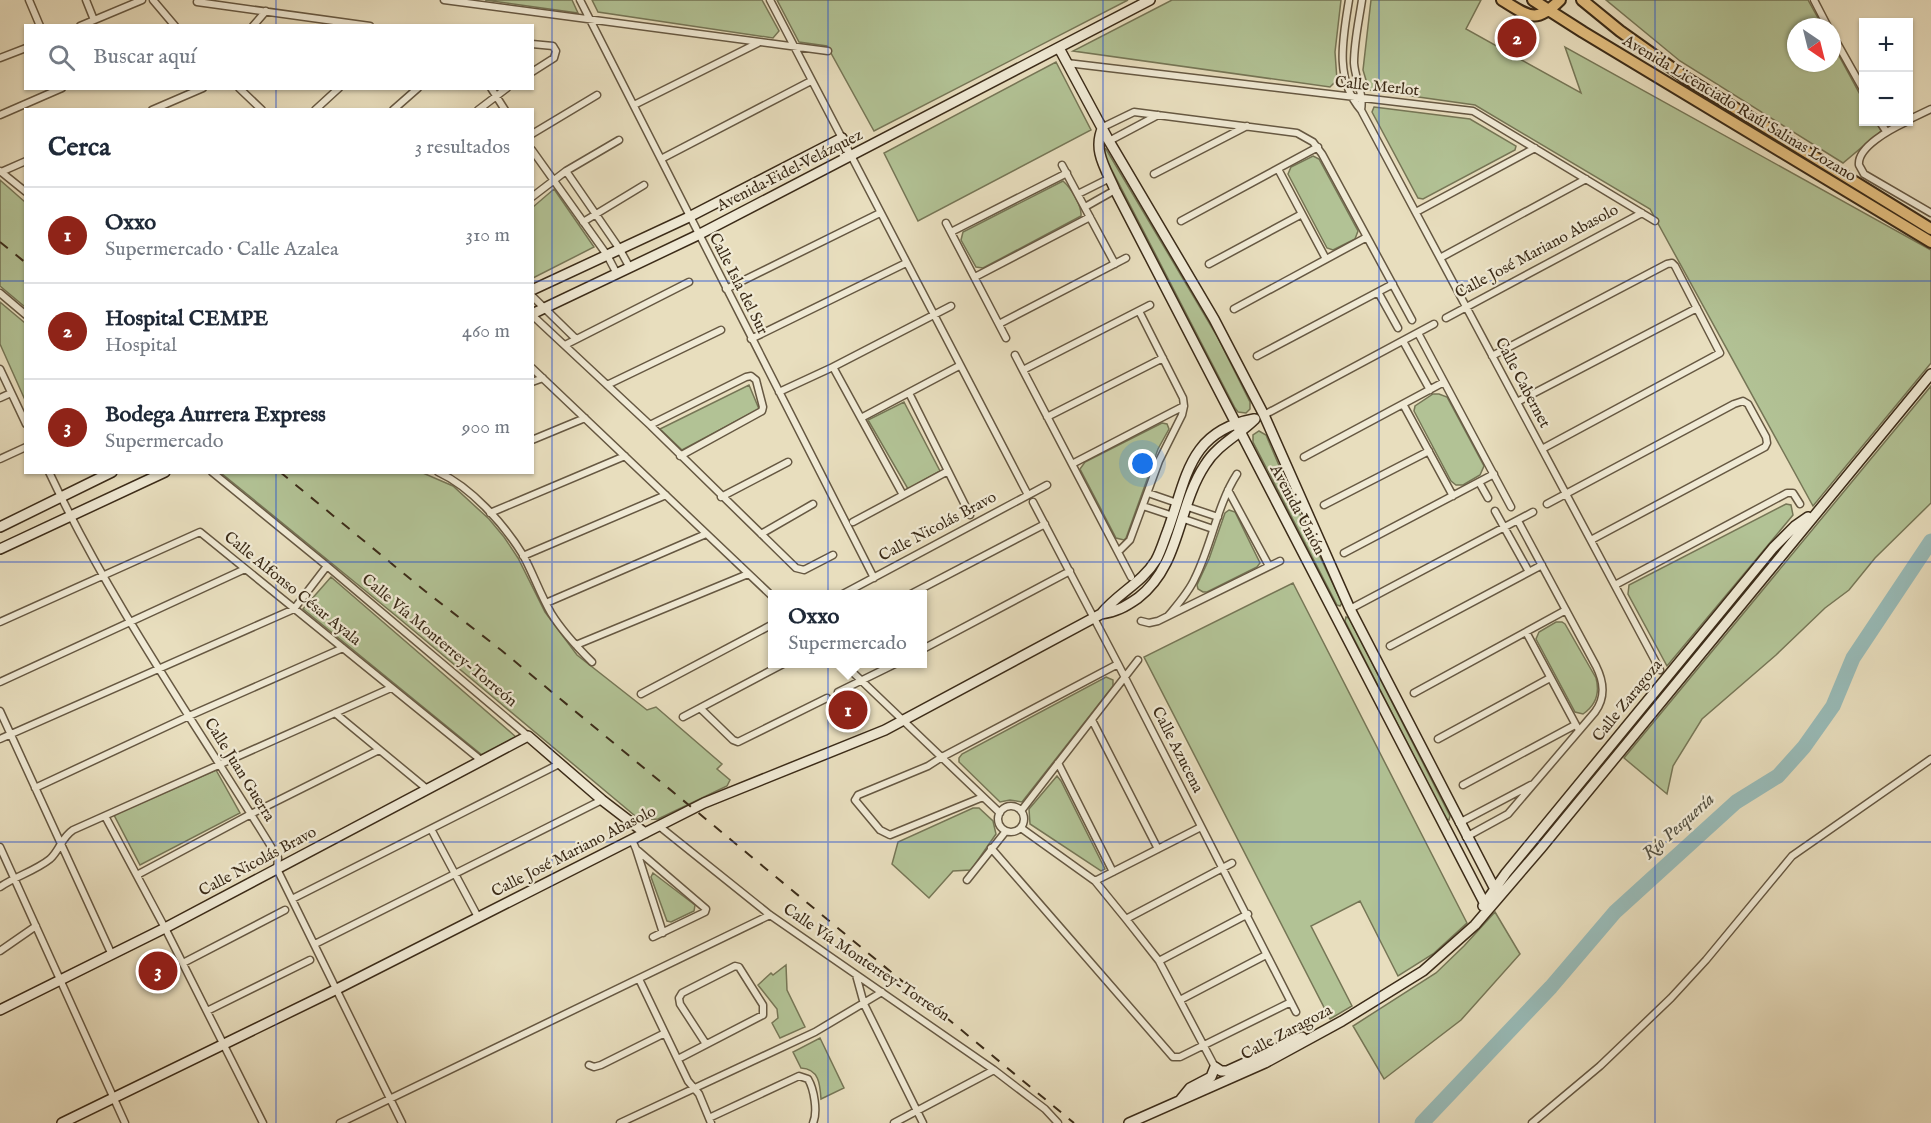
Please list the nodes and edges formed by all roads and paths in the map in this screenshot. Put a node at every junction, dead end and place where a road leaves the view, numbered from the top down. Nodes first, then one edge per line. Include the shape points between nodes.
1 (29, 0) edge
2 (86, 0) edge
3 (142, 0) edge
4 (153, 0) edge
5 (444, 0) edge
6 (580, 0) edge
7 (770, 0) edge
8 (1150, 0) edge
9 (1349, 0) edge
10 (1362, 0) edge
11 (1502, 0) edge
12 (1533, 0) edge
13 (1560, 0) edge
14 (1582, 0) edge
15 (1815, 0) edge
16 (197, 2) dead end
17 (1140, 3) edge
18 (1549, 10) junction
19 (266, 12) junction
20 (589, 18) junction
21 (1824, 18) edge
22 (94, 20) junction
23 (330, 23) edge
24 (39, 24) edge
25 (85, 24) edge
26 (173, 24) edge
27 (255, 24) edge
28 (758, 43) junction
29 (534, 44) edge
30 (794, 47) junction
31 (1059, 48) junction
32 (24, 49) edge
33 (828, 51) dead end
34 (1841, 51) edge
35 (0, 58) edge
36 (1066, 63) junction
37 (534, 71) edge
38 (811, 81) junction
39 (1859, 84) edge
40 (57, 90) edge
41 (198, 90) edge
42 (241, 90) edge
43 (337, 90) edge
44 (416, 90) edge
45 (492, 90) edge
46 (504, 90) edge
47 (597, 95) dead end
48 (495, 96) junction
49 (1350, 98) junction
50 (1363, 99) junction
51 (634, 105) junction
52 (157, 108) edge
53 (260, 108) edge
54 (317, 108) edge
55 (395, 108) edge
56 (480, 108) edge
57 (504, 108) edge
58 (1931, 109) edge
59 (1361, 110) junction
60 (0, 115) edge
61 (1158, 115) junction
62 (1913, 118) edge
63 (1248, 126) junction
64 (1883, 126) edge
65 (1896, 126) edge
66 (1103, 127) junction
67 (1886, 131) junction
68 (534, 133) edge
69 (842, 138) junction
70 (619, 140) dead end
71 (1109, 141) junction
72 (1317, 147) junction
73 (1535, 148) junction
74 (534, 153) edge
75 (851, 157) junction
76 (662, 159) junction
77 (24, 162) edge
78 (1062, 165) dead end
79 (1278, 168) junction
80 (0, 171) edge
81 (566, 171) junction
82 (1067, 173) junction
83 (1154, 174) dead end
84 (1110, 178) junction
85 (1586, 179) junction
86 (553, 180) junction
87 (644, 185) dead end
88 (24, 190) edge
89 (1115, 190) junction
90 (1078, 194) junction
91 (534, 195) edge
92 (1084, 207) junction
93 (1416, 212) junction
94 (880, 213) junction
95 (1642, 213) junction
96 (1931, 213) edge
97 (595, 214) junction
98 (1302, 214) junction
99 (689, 217) junction
100 (1090, 217) junction
101 (1180, 221) dead end
102 (1655, 221) dead end
103 (583, 222) junction
104 (946, 222) dead end
105 (1931, 229) edge
106 (951, 232) junction
107 (698, 235) junction
108 (1367, 237) junction
109 (1931, 242) edge
110 (620, 248) junction
111 (607, 255) junction
112 (1126, 258) dead end
113 (1440, 258) junction
114 (1326, 259) junction
115 (906, 263) junction
116 (1115, 264) junction
117 (1209, 264) dead end
118 (630, 268) junction
119 (617, 274) junction
120 (975, 277) junction
121 (689, 282) dead end
122 (1393, 284) junction
123 (534, 289) edge
124 (726, 289) junction
125 (1378, 292) junction
126 (0, 293) edge
127 (534, 298) edge
128 (1150, 305) dead end
129 (951, 306) dead end
130 (1466, 307) junction
131 (544, 308) junction
132 (1697, 308) junction
133 (1234, 309) dead end
134 (1139, 311) junction
135 (24, 313) edge
136 (534, 314) edge
137 (932, 315) junction
138 (534, 317) edge
139 (1446, 318) dead end
140 (1412, 320) dead end
141 (999, 324) junction
142 (1434, 324) dead end
143 (1398, 328) dead end
144 (721, 330) dead end
145 (1418, 333) junction
146 (576, 339) junction
147 (751, 339) junction
148 (1006, 339) dead end
149 (1403, 341) junction
150 (565, 345) junction
151 (1015, 355) dead end
152 (1257, 356) dead end
153 (1492, 356) junction
154 (1163, 358) junction
155 (959, 366) junction
156 (833, 367) junction
157 (0, 369) edge
158 (534, 370) edge
159 (1023, 370) junction
160 (1931, 374) edge
161 (543, 378) junction
162 (534, 381) edge
163 (1444, 382) junction
164 (607, 385) junction
165 (1430, 390) junction
166 (779, 392) junction
167 (10, 393) junction
168 (909, 393) junction
169 (0, 398) edge
170 (1517, 402) junction
171 (1403, 404) junction
172 (1184, 406) junction
173 (1047, 417) junction
174 (1259, 417) junction
175 (585, 418) junction
176 (861, 418) junction
177 (24, 420) edge
178 (1234, 423) junction
179 (650, 425) junction
180 (1240, 434) junction
181 (534, 439) edge
182 (24, 448) edge
183 (1542, 449) junction
184 (1429, 451) junction
185 (625, 456) junction
186 (680, 456) junction
187 (1304, 457) dead end
188 (1194, 458) junction
189 (0, 459) edge
190 (788, 462) dead end
191 (1072, 464) junction
192 (1205, 464) junction
193 (948, 471) junction
194 (50, 474) edge
195 (108, 474) edge
196 (161, 474) edge
197 (214, 474) edge
198 (442, 474) edge
199 (1237, 474) dead end
200 (1494, 474) junction
201 (1479, 482) junction
202 (1047, 485) dead end
203 (1228, 490) junction
204 (1148, 493) junction
205 (1566, 494) junction
206 (666, 495) junction
207 (903, 495) junction
208 (1028, 495) junction
209 (1453, 496) junction
210 (722, 497) junction
211 (61, 498) junction
212 (1488, 498) dead end
213 (1033, 502) dead end
214 (1177, 503) junction
215 (813, 504) dead end
216 (1547, 504) dead end
217 (1800, 504) dead end
218 (1143, 506) junction
219 (1324, 506) dead end
220 (1188, 507) junction
221 (1511, 507) dead end
222 (1820, 508) junction
223 (1495, 511) dead end
224 (1533, 512) dead end
225 (490, 513) junction
226 (70, 516) junction
227 (970, 516) dead end
228 (1173, 516) junction
229 (1218, 517) junction
230 (1184, 519) junction
231 (1518, 520) junction
232 (854, 522) dead end
233 (1045, 524) junction
234 (0, 527) edge
235 (1504, 528) junction
236 (1214, 529) junction
237 (706, 534) junction
238 (761, 534) junction
239 (1590, 540) junction
240 (0, 549) edge
241 (1118, 552) junction
242 (1344, 553) dead end
243 (833, 555) dead end
244 (523, 556) junction
245 (1280, 561) dead end
246 (1542, 565) junction
247 (327, 566) junction
248 (1269, 566) junction
249 (245, 569) junction
250 (1070, 571) junction
251 (1529, 572) junction
252 (102, 574) junction
253 (748, 574) junction
254 (1131, 577) dead end
255 (874, 578) junction
256 (1615, 585) junction
257 (851, 590) edge
258 (919, 590) edge
259 (768, 592) edge
260 (546, 603) junction
261 (294, 609) junction
262 (1350, 609) junction
263 (1566, 610) junction
264 (1098, 616) junction
265 (1168, 616) junction
266 (1336, 616) junction
267 (131, 621) junction
268 (1141, 621) dead end
269 (0, 622) edge
270 (768, 627) edge
271 (1526, 632) junction
272 (576, 645) junction
273 (1390, 646) dead end
274 (927, 647) edge
275 (343, 648) junction
276 (1138, 660) dead end
277 (592, 662) dead end
278 (1118, 664) junction
279 (774, 668) edge
280 (849, 668) edge
281 (885, 668) edge
282 (159, 669) junction
283 (1660, 670) dead end
284 (1126, 678) junction
285 (1550, 678) junction
286 (862, 681) junction
287 (0, 682) edge
288 (1662, 683) junction
289 (391, 688) junction
290 (1671, 690) junction
291 (838, 692) dead end
292 (1414, 693) dead end
293 (641, 694) dead end
294 (826, 698) dead end
295 (700, 708) junction
296 (0, 711) edge
297 (335, 713) junction
298 (189, 716) junction
299 (683, 717) dead end
300 (903, 719) junction
301 (1092, 720) junction
302 (1577, 728) junction
303 (10, 735) junction
304 (528, 736) junction
305 (1438, 738) dead end
306 (0, 739) edge
307 (379, 750) junction
308 (942, 757) junction
309 (1931, 759) edge
310 (482, 760) junction
311 (219, 763) junction
312 (561, 763) junction
313 (1058, 763) junction
314 (1534, 784) junction
315 (1463, 785) dead end
316 (35, 788) junction
317 (427, 789) junction
318 (983, 797) junction
319 (602, 800) junction
320 (1021, 811) junction
321 (1000, 813) junction
322 (251, 814) junction
323 (105, 816) junction
324 (1459, 823) junction
325 (659, 826) junction
326 (1201, 827) junction
327 (1021, 828) junction
328 (431, 829) junction
329 (1446, 830) junction
330 (1006, 831) junction
331 (645, 833) junction
332 (1466, 837) junction
333 (60, 843) junction
334 (634, 844) junction
335 (1454, 844) junction
336 (0, 847) edge
337 (991, 848) junction
338 (1158, 849) junction
339 (1232, 863) dead end
340 (1223, 868) junction
341 (277, 869) junction
342 (1113, 872) junction
343 (1484, 872) junction
344 (1506, 873) junction
345 (455, 874) junction
346 (137, 875) junction
347 (14, 877) junction
348 (967, 880) dead end
349 (1095, 881) junction
350 (0, 887) edge
351 (1496, 893) junction
352 (292, 899) junction
353 (1486, 907) junction
354 (285, 910) dead end
355 (1248, 914) junction
356 (770, 915) junction
357 (478, 917) junction
358 (1126, 919) junction
359 (36, 926) junction
360 (165, 928) junction
361 (663, 933) junction
362 (653, 937) dead end
363 (315, 944) junction
364 (0, 951) edge
365 (112, 955) junction
366 (1266, 955) junction
367 (310, 960) dead end
368 (1159, 961) junction
369 (183, 963) junction
370 (856, 974) junction
371 (639, 980) junction
372 (60, 981) junction
373 (337, 989) junction
374 (882, 992) junction
375 (1180, 1000) junction
376 (1291, 1002) junction
377 (864, 1004) junction
378 (0, 1010) edge
379 (207, 1011) junction
380 (1296, 1012) dead end
381 (665, 1033) junction
382 (1319, 1034) junction
383 (706, 1044) junction
384 (224, 1045) junction
385 (1203, 1046) junction
386 (678, 1059) junction
387 (589, 1065) dead end
388 (1215, 1067) junction
389 (994, 1070) junction
390 (1222, 1083) junction
391 (694, 1088) junction
392 (390, 1098) junction
393 (113, 1099) junction
394 (1181, 1100) junction
395 (917, 1111) junction
396 (710, 1121) edge
397 (62, 1123) edge
398 (125, 1123) edge
399 (263, 1123) edge
400 (340, 1123) edge
401 (402, 1123) edge
402 (620, 1123) edge
403 (813, 1123) edge
404 (894, 1123) edge
405 (923, 1123) edge
406 (1058, 1123) edge
407 (1129, 1123) edge
408 (1532, 1123) edge

1 - 24 street
2 - 22 street
3 - 22 street
4 - 26 street
5 - 20 street
6 - 20 street, Calle Isla del Sur
7 - 30 street
8 - 17 street, Avenida Fidel Velázquez
9 - 49 street, Calle Cabernet via 1343,72
10 - 50 street via 1354,60
11 - 18 main road via 1530,16
12 - 18 main road, Avenida Licenciado Raúl Salinas Lozano
13 - 18 main road
14 - 105 main road, Avenida Licenciado Raúl Salinas Lozano via 1696,84
15 - 21 street
16 - 19 street
17 - 31 street, Avenida Fidel Velázquez
18 - 109 main road, Avenida Licenciado Raúl Salinas Lozano
19 - 23 street
19 - 27 street
20 - 28 street
20 - 51 street, Calle Isla del Sur
22 - 25 street
28 - 30 street
28 - 51 street
29 - 37 street via 553,46 556,51 554,58
30 - 33 street
30 - 38 street
31 - 36 street, Avenida Unión
31 - 75 street, Avenida Fidel Velázquez
32 - 35 street
34 - 39 street
36 - 49 street, Calle Merlot
36 - 66 street, Avenida Unión
38 - 69 street
38 - 76 street
40 - 60 street
41 - 52 street
42 - 53 street
43 - 54 street
44 - 55 street
45 - 48 street
46 - 48 street
47 - 68 street
48 - 56 street
48 - 57 street
49 - 50 street, Calle Merlot
49 - 59 street, Calle Cabernet
50 - 59 street
50 - 73 street, Calle Merlot via 1473,111
51 - 76 street, Calle Isla del Sur
58 - 62 street
59 - 93 street, Calle Cabernet
61 - 63 street
61 - 66 street via 1132,112
61 - 71 street
63 - 72 street via 1297,133
63 - 83 street
64 - 67 street
65 - 67 street
66 - 71 street, Avenida Unión
66 - 84 street, Avenida Unión via 1098,152
67 - 96 street via 1862,153 1859,165 1864,174
69 - 75 street
69 - 99 street, Avenida Fidel Velázquez
70 - 81 street
71 - 174 street, Avenida Unión via 1215,320
72 - 79 street
72 - 108 street
73 - 85 street, Calle Merlot
73 - 93 street
74 - 86 street
75 - 94 street
75 - 107 street, Avenida Fidel Velázquez
76 - 99 street, Calle Isla del Sur
77 - 80 street
78 - 82 street
79 - 98 street
79 - 101 street
80 - 88 street
81 - 86 street
81 - 97 street
82 - 90 street
82 - 106 street
84 - 89 street, Avenida Unión
84 - 90 street
85 - 95 street, Calle Merlot
85 - 113 street
86 - 91 street
86 - 103 street
87 - 97 street
89 - 92 street
89 - 178 street, Avenida Unión
90 - 92 street
92 - 100 street
93 - 113 street, Calle Cabernet
94 - 115 street
94 - 124 street
95 - 102 street, Calle Merlot
95 - 130 street, Calle José Mariano Abasolo
97 - 103 street
97 - 110 street
98 - 114 street
98 - 117 street
99 - 107 street, Calle Isla del Sur
99 - 110 street, Avenida Fidel Velázquez
100 - 116 street
100 - 120 street
103 - 111 street
104 - 106 street
106 - 120 street
107 - 118 street, Avenida Fidel Velázquez
107 - 124 street, Calle Isla del Sur
108 - 114 street
108 - 122 street
110 - 111 street, Avenida Fidel Velázquez
110 - 118 street
111 - 119 street
111 - 123 street, Avenida Fidel Velázquez
112 - 116 street
113 - 130 street, Calle Cabernet
114 - 133 street
115 - 137 street
115 - 147 street
116 - 141 street
118 - 119 street, Avenida Fidel Velázquez
119 - 131 street, Avenida Fidel Velázquez
120 - 141 street
121 - 146 street
122 - 125 street
122 - 140 street
124 - 147 street, Calle Isla del Sur
125 - 143 street
125 - 152 street
126 - 135 street
127 - 131 street
128 - 134 street
129 - 137 street
130 - 139 street, Calle José Mariano Abasolo
130 - 153 street, Calle Cabernet
131 - 136 street, Avenida Fidel Velázquez
131 - 146 street
132 - 153 street via 1672,263
132 - 170 street
132 - 183 street via 1720,353
134 - 154 street
134 - 159 street
137 - 155 street
137 - 156 street
138 - 150 street
141 - 148 street
142 - 145 street, Calle José Mariano Abasolo
144 - 164 street
145 - 149 street, Calle José Mariano Abasolo
145 - 163 street
146 - 150 street
147 - 166 street, Calle Isla del Sur
149 - 165 street
149 - 174 street, Calle José Mariano Abasolo
150 - 164 street
151 - 159 street
153 - 170 street, Calle Cabernet
154 - 172 street
154 - 173 street
155 - 168 street
155 - 208 street
156 - 166 street
156 - 176 street
157 - 167 street
158 - 161 street
159 - 173 street
160 - 222 street, Calle Zaragoza
161 - 162 street
161 - 175 street
163 - 165 street
163 - 200 street
164 - 179 street
165 - 171 street
166 - 255 street, Calle Isla del Sur
167 - 169 street
167 - 177 street
168 - 176 street
168 - 193 street
170 - 183 street, Calle Cabernet
171 - 184 street
171 - 187 street
172 - 191 street
172 - 204 street
173 - 191 street
174 - 178 street, Calle José Mariano Abasolo
174 - 180 street, Calle José Mariano Abasolo
174 - 262 street, Avenida Unión
175 - 181 street
175 - 185 street
176 - 207 street
178 - 180 street, Avenida Unión
178 - 188 street, Calle José Mariano Abasolo via 1210,438
179 - 186 street
179 - 186 street via 746,377 751,376 758,383 764,410
180 - 192 street, Calle José Mariano Abasolo via 1217,449
180 - 266 street, Avenida Unión
182 - 189 street
183 - 205 street, Calle Cabernet
184 - 209 street
184 - 219 street
185 - 206 street
185 - 225 street
186 - 210 street
188 - 192 street
188 - 214 street, Calle José Mariano Abasolo
190 - 210 street
191 - 241 street
192 - 220 street, Calle José Mariano Abasolo
193 - 207 street
193 - 227 street
194 - 211 street, Calle Juan Guerra
195 - 211 street
196 - 226 street
197 - 247 street, Calle Vía Monterrey-Torreón
198 - 225 street
199 - 203 street
200 - 201 street
200 - 221 street
201 - 209 street
201 - 212 street
202 - 208 street, Calle Nicolás Bravo
203 - 229 street
203 - 248 street
204 - 214 street
204 - 218 street
205 - 216 street
205 - 239 street, Calle Cabernet
205 - 239 street via 1743,401 1750,406 1766,436 1767,445
206 - 237 street
206 - 244 street
207 - 232 street
208 - 255 street, Calle Nicolás Bravo
209 - 242 street
210 - 238 street
211 - 226 street, Calle Juan Guerra
211 - 234 street
213 - 233 street, Calle Azucena
214 - 220 street
214 - 228 street, Calle José Mariano Abasolo
215 - 238 street
217 - 256 street via 1793,493 1787,493
218 - 228 street
218 - 241 street via 1130,540
220 - 229 street
220 - 230 street, Calle José Mariano Abasolo
222 - 288 street, Calle Zaragoza via 1773,548
222 - 290 street, Calle Zaragoza
223 - 235 street
224 - 231 street
225 - 244 street
226 - 240 street
226 - 252 street, Calle Juan Guerra
228 - 230 street
228 - 264 street, Calle José Mariano Abasolo via 1146,574
229 - 236 street
230 - 236 street
230 - 264 street, Calle José Mariano Abasolo via 1167,562 1151,586 1115,612
231 - 235 street
231 - 246 street
233 - 250 street, Calle Azucena
233 - 258 street
235 - 251 street
235 - 262 street
236 - 265 street via 1195,578
237 - 253 street
237 - 260 street
238 - 243 street via 801,571
239 - 256 street, Calle Cabernet
241 - 254 street
244 - 260 street
245 - 248 street
246 - 251 street
246 - 263 street
247 - 261 street
247 - 304 street, Calle Vía Monterrey-Torreón
248 - 265 street
249 - 252 street, Calle Alfonso César Ayala via 200,532
249 - 261 street, Calle Alfonso César Ayala
249 - 267 street
250 - 264 street, Calle Azucena
250 - 274 street
251 - 273 street
252 - 267 street, Calle Juan Guerra
252 - 269 street, Calle Alfonso César Ayala
253 - 259 street
253 - 272 street
255 - 257 street, Calle Nicolás Bravo
256 - 283 street, Calle Cabernet
260 - 272 street
261 - 275 street, Calle Alfonso César Ayala
261 - 282 street
262 - 266 street
262 - 324 street, Avenida Unión
263 - 271 street
263 - 302 street via 1603,684 1600,705
264 - 278 street, Calle Azucena
264 - 300 street, Calle José Mariano Abasolo
265 - 268 street via 1154,622
266 - 329 street, Avenida Unión
267 - 282 street, Calle Juan Guerra
267 - 287 street
270 - 293 street
271 - 285 street
271 - 292 street
272 - 277 street
275 - 289 street, Calle Alfonso César Ayala
275 - 298 street
276 - 284 street
278 - 284 street, Calle Azucena
278 - 308 street
279 - 295 street
280 - 286 street
281 - 286 street
282 - 298 street, Calle Juan Guerra
282 - 303 street
284 - 301 street
284 - 326 street, Calle Azucena
285 - 302 street
285 - 305 street
286 - 291 street
286 - 300 street
288 - 290 street
288 - 344 street, Calle Zaragoza
289 - 297 street
289 - 310 street, Calle Alfonso César Ayala
290 - 351 street, Calle Zaragoza
294 - 295 street via 738,741
295 - 299 street
296 - 303 street
297 - 307 street
297 - 311 street
298 - 311 street, Calle Juan Guerra
298 - 316 street
300 - 308 street
300 - 325 street, Calle José Mariano Abasolo via 885,730 725,793
301 - 313 street
301 - 338 street
302 - 314 street
302 - 315 street
303 - 306 street
303 - 316 street
304 - 310 street, Calle Nicolás Bravo
304 - 312 street, Calle Vía Monterrey-Torreón
307 - 317 street
307 - 322 street
308 - 318 street
308 - 318 street via 855,798 856,802 880,830 890,835
309 - 408 street via 1791,856 1694,974 1600,1066
310 - 317 street, Calle Nicolás Bravo
311 - 322 street, Calle Juan Guerra
311 - 323 street
312 - 319 street, Calle Vía Monterrey-Torreón
312 - 328 street
313 - 320 street
313 - 342 street
314 - 324 street
314 - 332 street via 1508,814
316 - 333 street
317 - 341 street, Calle Nicolás Bravo
318 - 321 street
319 - 331 street, Calle Vía Monterrey-Torreón
319 - 345 street
320 - 321 street via 1010,807
320 - 327 street
321 - 330 street via 1000,825
322 - 341 street, Calle Juan Guerra via 278,858
322 - 346 street
323 - 333 street via 74,830
323 - 346 street
324 - 329 street
324 - 332 street, Avenida Unión
325 - 331 street, Calle José Mariano Abasolo
325 - 356 street, Calle Vía Monterrey-Torreón
326 - 338 street
326 - 340 street, Calle Azucena
327 - 330 street
327 - 349 street
328 - 345 street
328 - 352 street
329 - 335 street, Avenida Unión
330 - 337 street
331 - 334 street, Calle José Mariano Abasolo
332 - 335 street
332 - 343 street, Avenida Unión
333 - 347 street via 46,862
333 - 365 street
334 - 357 street, Calle José Mariano Abasolo
334 - 361 street
334 - 361 street via 706,908
335 - 353 street, Avenida Unión
336 - 347 street
337 - 348 street
337 - 385 street via 1173,1057
338 - 342 street
339 - 340 street
340 - 355 street, Calle Azucena
340 - 358 street
341 - 352 street, Calle Juan Guerra
341 - 360 street, Calle Nicolás Bravo
342 - 349 street
343 - 344 street via 1495,876
343 - 351 street, Avenida Unión
344 - 351 street, Calle Zaragoza
345 - 357 street
345 - 363 street
346 - 360 street
347 - 350 street
347 - 359 street
349 - 358 street
351 - 353 street, Calle Zaragoza
352 - 363 street, Calle Juan Guerra
353 - 382 street, Calle Zaragoza via 1475,925 1432,965
354 - 369 street
355 - 366 street, Calle Azucena
355 - 368 street
356 - 370 street, Calle Vía Monterrey-Torreón
356 - 371 street
357 - 373 street, Calle José Mariano Abasolo
358 - 368 street
359 - 364 street
359 - 372 street
360 - 365 street, Calle Nicolás Bravo
360 - 369 street
361 - 362 street
363 - 373 street, Calle Juan Guerra
365 - 372 street, Calle Nicolás Bravo
366 - 375 street
366 - 376 street, Calle Azucena
367 - 379 street
368 - 375 street
369 - 379 street
370 - 374 street, Calle Vía Monterrey-Torreón
370 - 377 street
371 - 381 street
371 - 392 street
372 - 378 street, Calle Nicolás Bravo
372 - 393 street
373 - 384 street, Calle José Mariano Abasolo
373 - 392 street, Calle Juan Guerra
374 - 377 street
374 - 389 street, Calle Vía Monterrey-Torreón
375 - 385 street
376 - 380 street, Calle Azucena
376 - 385 street
377 - 391 street via 815,1032
377 - 395 street
379 - 384 street
381 - 386 street
381 - 387 street via 601,1065
382 - 388 street via 1303,1037 1227,1071
382 - 390 street, Calle Zaragoza
383 - 383 street via 764,1012 764,1005 739,967 691,988 679,998
383 - 386 street
384 - 393 street, Calle José Mariano Abasolo
384 - 399 street
385 - 388 street
386 - 391 street
388 - 390 street
388 - 394 street via 1211,1077 1190,1088
389 - 395 street
389 - 406 street, Calle Vía Monterrey-Torreón
390 - 394 street, Calle Zaragoza
391 - 396 street
391 - 402 street
392 - 400 street
392 - 401 street, Calle Juan Guerra
393 - 397 street, Calle José Mariano Abasolo
393 - 398 street
394 - 407 street, Calle Zaragoza
395 - 404 street
395 - 405 street
396 - 403 street via 799,1076 808,1079 811,1086

